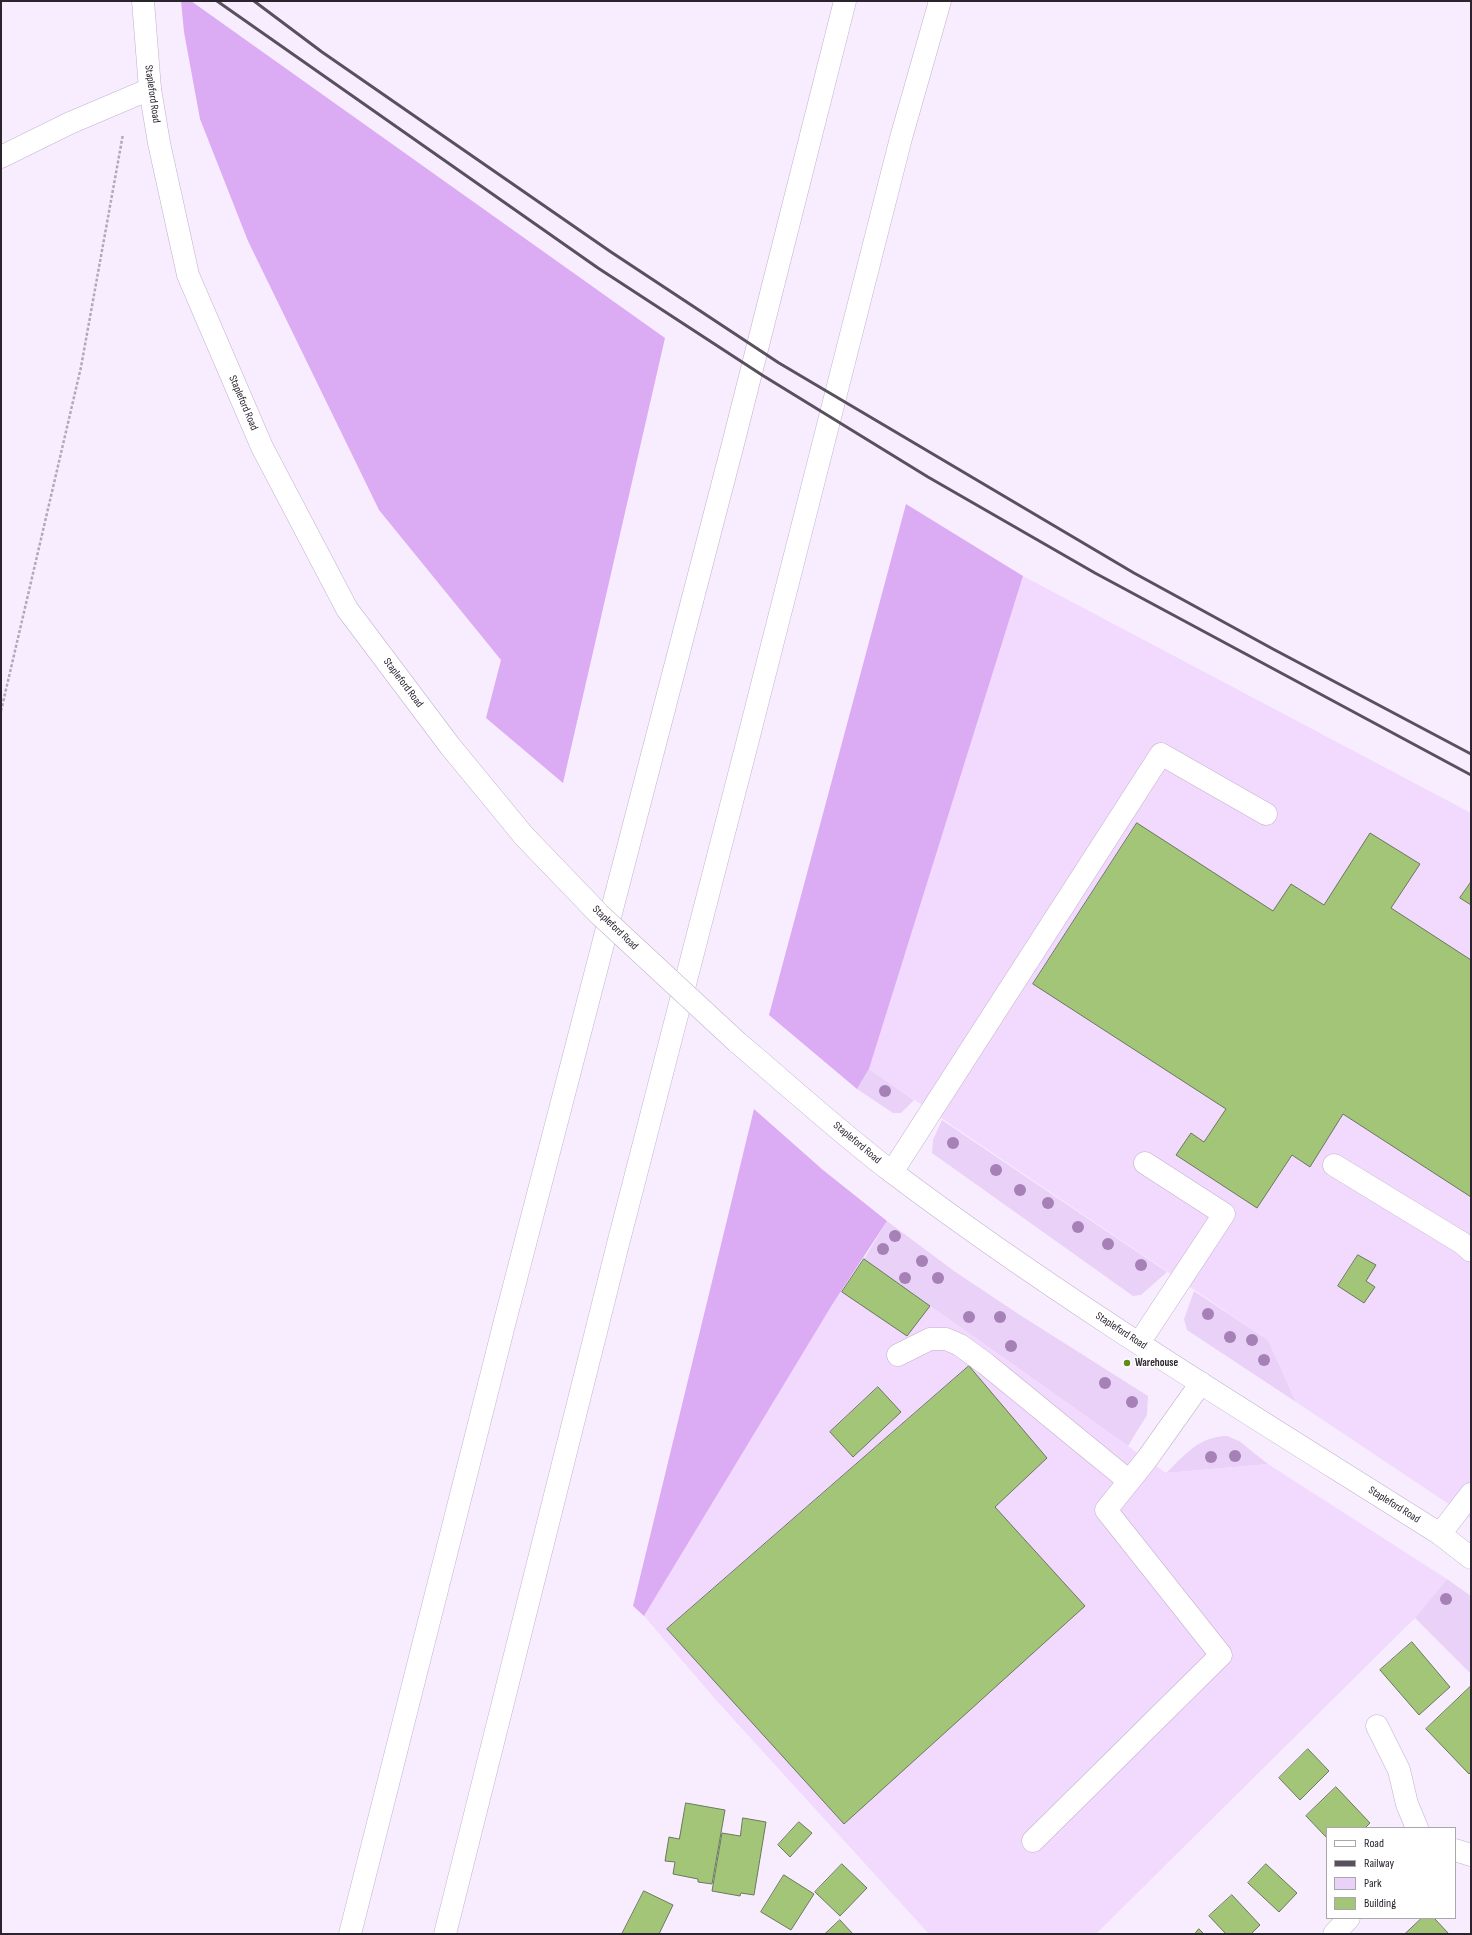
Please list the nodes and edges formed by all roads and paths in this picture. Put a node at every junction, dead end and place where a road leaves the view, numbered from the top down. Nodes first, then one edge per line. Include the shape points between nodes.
1 (143, 1) edge
2 (844, 1) edge
3 (940, 1) edge
4 (150, 88) junction
5 (130, 98) junction
6 (1, 156) edge
7 (1, 711) edge
8 (1266, 814) dead end
9 (1145, 1163) dead end
10 (1334, 1166) dead end
11 (892, 1172) junction
12 (1471, 1251) edge
13 (1140, 1343) junction
14 (898, 1355) dead end
15 (1201, 1383) junction
16 (1129, 1481) junction
17 (1471, 1494) edge
18 (1440, 1534) junction
19 (1471, 1558) edge
20 (1377, 1726) dead end
21 (1417, 1827) edge
22 (1033, 1841) dead end
23 (1456, 1850) edge
24 (1471, 1855) edge
25 (1348, 1919) edge
26 (350, 1934) edge
27 (445, 1934) edge
28 (1334, 1934) edge

1 - 4 main road, Stapleford Road
2 - 26 main road via 728,463 507,1313
3 - 27 main road via 899,146 617,1248
4 - 5 main road
4 - 11 main road, Stapleford Road, bridge via 159,143 188,275 262,447 347,609 450,746 524,836 600,915 737,1042
5 - 6 main road
5 - 7 path via 82,368
8 - 11 main road via 1161,754
9 - 13 main road via 1224,1214
10 - 12 main road via 1462,1243
11 - 13 main road, Stapleford Road via 1006,1254
13 - 15 main road, Stapleford Road
14 - 16 main road via 930,1339 946,1339 960,1345
15 - 16 main road
15 - 18 main road, Stapleford Road
16 - 22 main road via 1106,1510 1221,1655
17 - 18 main road
18 - 19 main road, Stapleford Road
20 - 21 main road via 1399,1770 1407,1804
23 - 24 main road
25 - 28 main road

